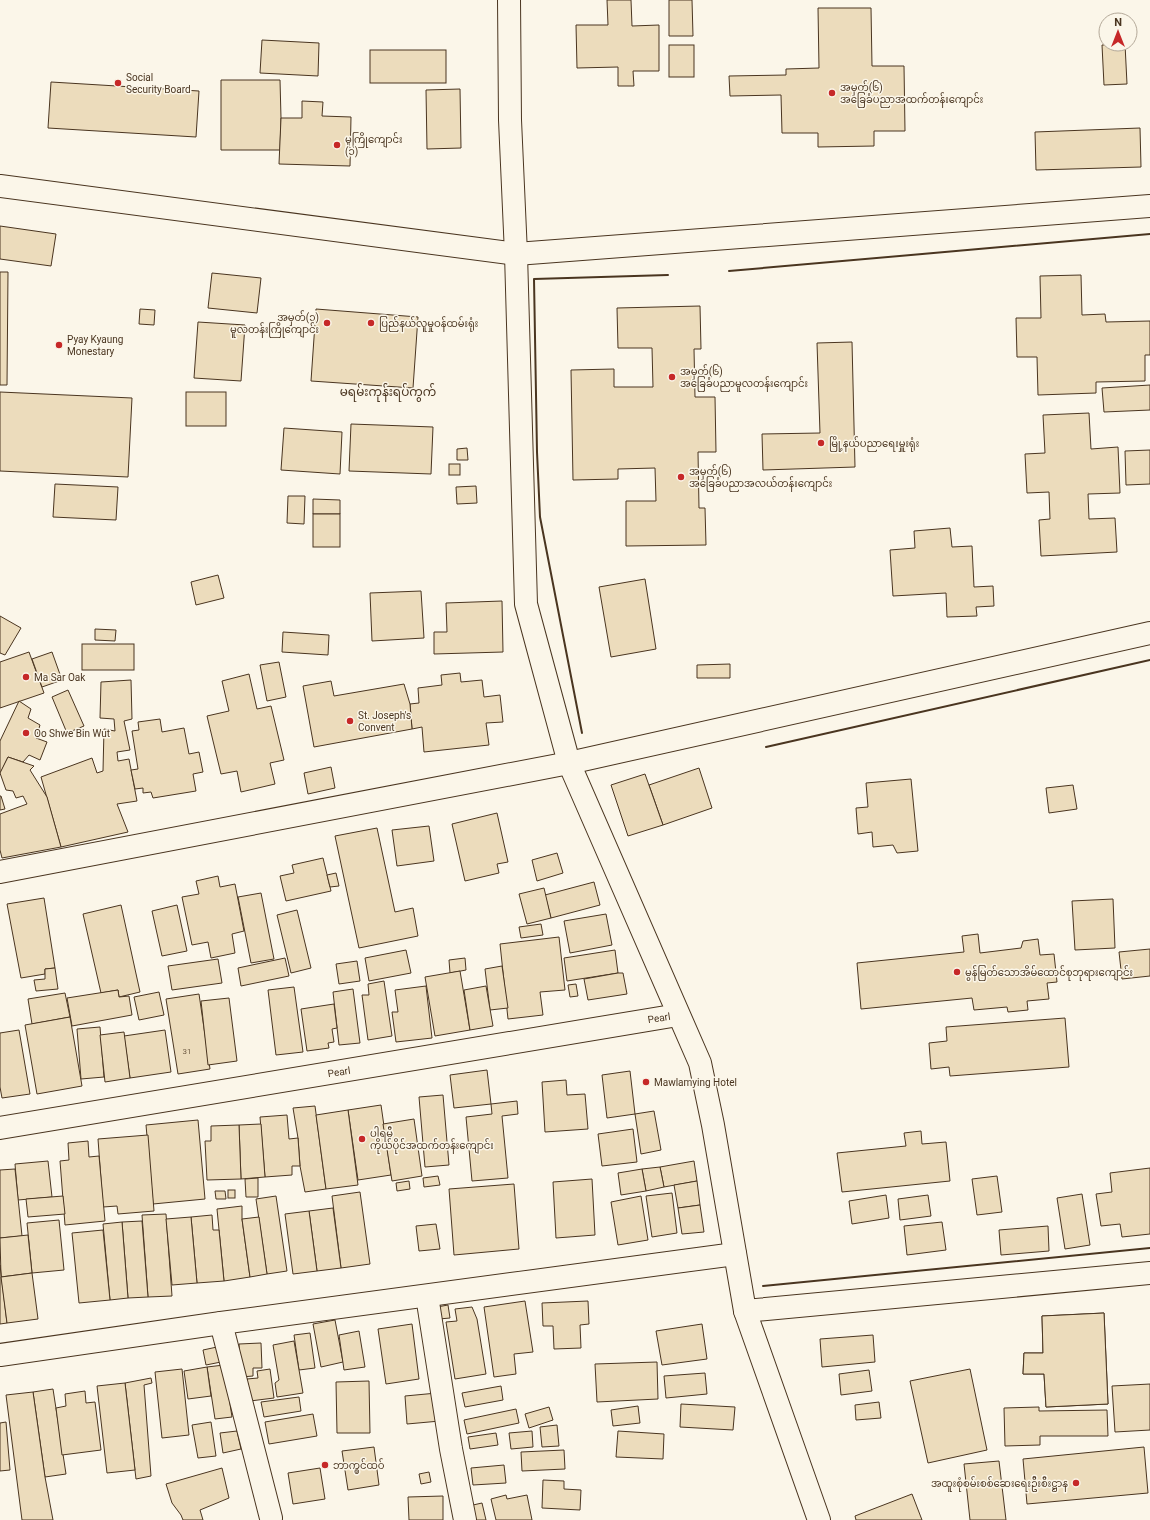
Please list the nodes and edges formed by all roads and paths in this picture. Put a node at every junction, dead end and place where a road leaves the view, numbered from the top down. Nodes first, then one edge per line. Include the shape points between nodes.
1 (509, 0) edge
2 (0, 186) edge
3 (1150, 206) edge
4 (516, 254) junction
5 (1150, 633) edge
6 (569, 763) junction
7 (0, 872) edge
8 (678, 1015) junction
9 (0, 1128) edge
10 (735, 1254) junction
11 (1150, 1273) edge
12 (427, 1296) junction
13 (745, 1311) junction
14 (221, 1323) junction
15 (0, 1355) edge
16 (271, 1518) dead end
17 (465, 1520) edge
18 (819, 1520) edge

1 - 4 street via 510,120
2 - 4 street
3 - 4 street
4 - 6 street via 526,604
5 - 6 street
6 - 7 street
6 - 8 street
8 - 9 street, Pearl
8 - 10 street via 700,1063
10 - 12 street
10 - 13 street
11 - 13 street
12 - 14 street
12 - 17 street
13 - 18 street
14 - 15 street
14 - 16 street

